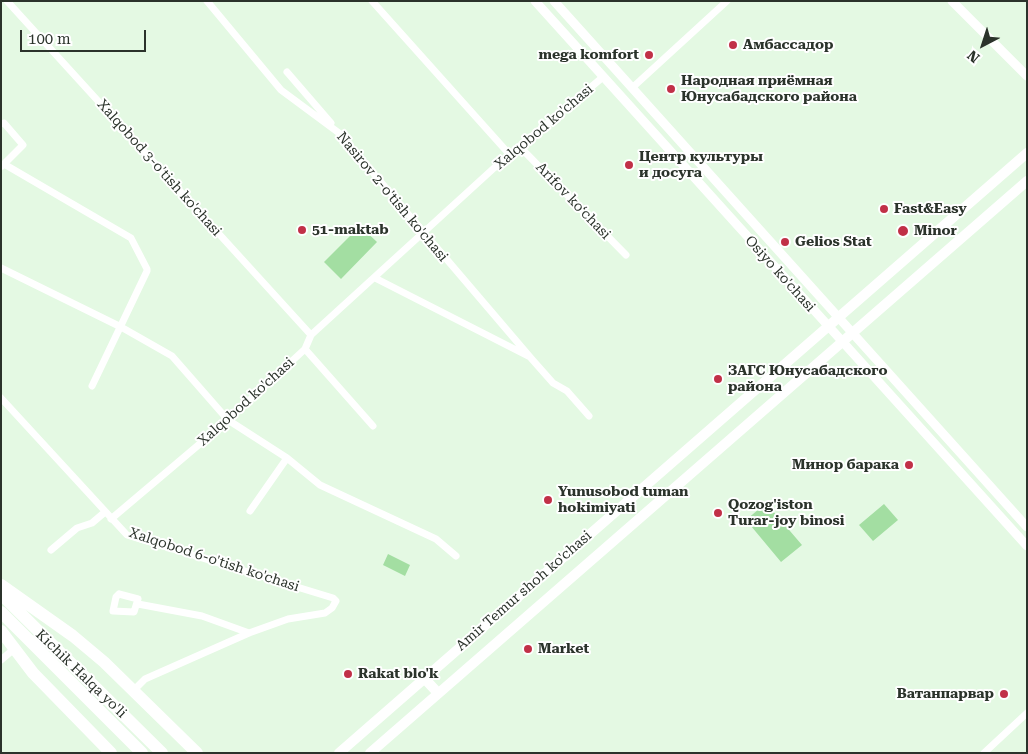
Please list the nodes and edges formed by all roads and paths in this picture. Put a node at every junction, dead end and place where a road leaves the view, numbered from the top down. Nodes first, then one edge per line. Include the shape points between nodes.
1 (7, 1) edge
2 (207, 1) edge
3 (372, 1) edge
4 (535, 1) edge
5 (554, 1) edge
6 (727, 1) edge
7 (952, 1) edge
8 (287, 72) dead end
9 (1027, 76) edge
10 (603, 77) junction
11 (632, 88) junction
12 (1, 124) edge
13 (339, 133) junction
14 (520, 147) junction
15 (1027, 152) edge
16 (510, 155) junction
17 (2, 165) edge
18 (1027, 181) edge
19 (423, 233) junction
20 (626, 255) dead end
21 (1, 268) edge
22 (375, 278) junction
23 (838, 318) junction
24 (121, 327) junction
25 (828, 327) junction
26 (851, 333) junction
27 (311, 335) junction
28 (841, 342) junction
29 (305, 349) junction
30 (530, 357) junction
31 (92, 386) dead end
32 (1, 398) edge
33 (589, 416) dead end
34 (228, 420) junction
35 (373, 426) dead end
36 (690, 446) junction
37 (287, 458) junction
38 (706, 460) junction
39 (250, 511) dead end
40 (105, 512) junction
41 (111, 519) junction
42 (1027, 527) edge
43 (1027, 546) edge
44 (51, 550) dead end
45 (456, 556) dead end
46 (1, 585) edge
47 (1, 594) edge
48 (138, 604) dead end
49 (1, 612) edge
50 (26, 629) junction
51 (1, 631) edge
52 (249, 633) junction
53 (8, 655) edge
54 (424, 678) junction
55 (134, 690) junction
56 (438, 693) junction
57 (1027, 713) edge
58 (194, 751) edge
59 (111, 753) edge
60 (142, 753) edge
61 (162, 753) edge
62 (339, 753) edge
63 (370, 753) edge
64 (984, 753) edge

1 - 27 street, Xalqobod 3-o'tish ko'chasi
2 - 13 street, Nasirov 2-o'tish ko'chasi via 281,90
3 - 16 street
4 - 10 main road, Osiyo ko'chasi
5 - 11 main road, Osiyo ko'chasi
6 - 11 street
7 - 9 main road
8 - 13 street
10 - 14 street, Xalqobod ko'chasi
10 - 25 main road, Osiyo ko'chasi
11 - 23 main road, Osiyo ko'chasi
12 - 17 street via 3,122 24,145
13 - 19 street, Nasirov 2-o'tish ko'chasi
14 - 16 street, Xalqobod ko'chasi
14 - 20 street, Arifov ko‘chasi
15 - 23 main road, Amir Temur shoh ko'chasi
16 - 19 street, Xalqobod ko'chasi
17 - 24 street via 134,241 147,271
18 - 26 main road, Amir Temur shoh ko'chasi
19 - 22 street, Xalqobod ko'chasi
19 - 30 street, Nasirov 2-o'tish ko'chasi
21 - 24 street
22 - 27 street, Xalqobod ko'chasi
22 - 30 street
23 - 25 main road, Amir Temur shoh ko'chasi
23 - 26 main road, Osiyo ko'chasi
24 - 31 street
24 - 34 street via 172,356
25 - 28 main road, Osiyo ko'chasi
25 - 36 main road, Amir Temur shoh ko'chasi
26 - 28 main road, Amir Temur shoh ko'chasi
26 - 42 main road, Osiyo ko'chasi
27 - 29 street, Xalqobod ko'chasi
28 - 38 main road, Amir Temur shoh ko'chasi
28 - 43 main road, Osiyo ko'chasi
29 - 34 street, Xalqobod ko'chasi
29 - 35 street
30 - 33 street
32 - 40 street, Xalqobod 6-o'tish ko'chasi
34 - 37 street
34 - 41 street, Xalqobod ko'chasi
36 - 38 main road via 702,451
36 - 54 main road, Amir Temur shoh ko'chasi
37 - 39 street
37 - 45 street via 320,485 436,539
38 - 56 main road, Amir Temur shoh ko'chasi
40 - 41 street, Xalqobod 6-o'tish ko'chasi
40 - 44 street
41 - 52 street, Xalqobod 6-o'tish ko'chasi via 127,535 336,601 324,612 288,619
46 - 55 highway via 73,636
47 - 50 highway, Kichik Halqa yo'li
48 - 52 street via 202,616
49 - 50 highway, Kichik Halqa yo'li
50 - 60 highway, Kichik Halqa yo'li
50 - 61 highway, Kichik Halqa yo'li
51 - 53 highway
52 - 55 street via 145,679
53 - 59 highway via 33,673
54 - 56 main road
54 - 62 main road, Amir Temur shoh ko'chasi
55 - 58 highway
56 - 63 main road, Amir Temur shoh ko'chasi
57 - 64 street

